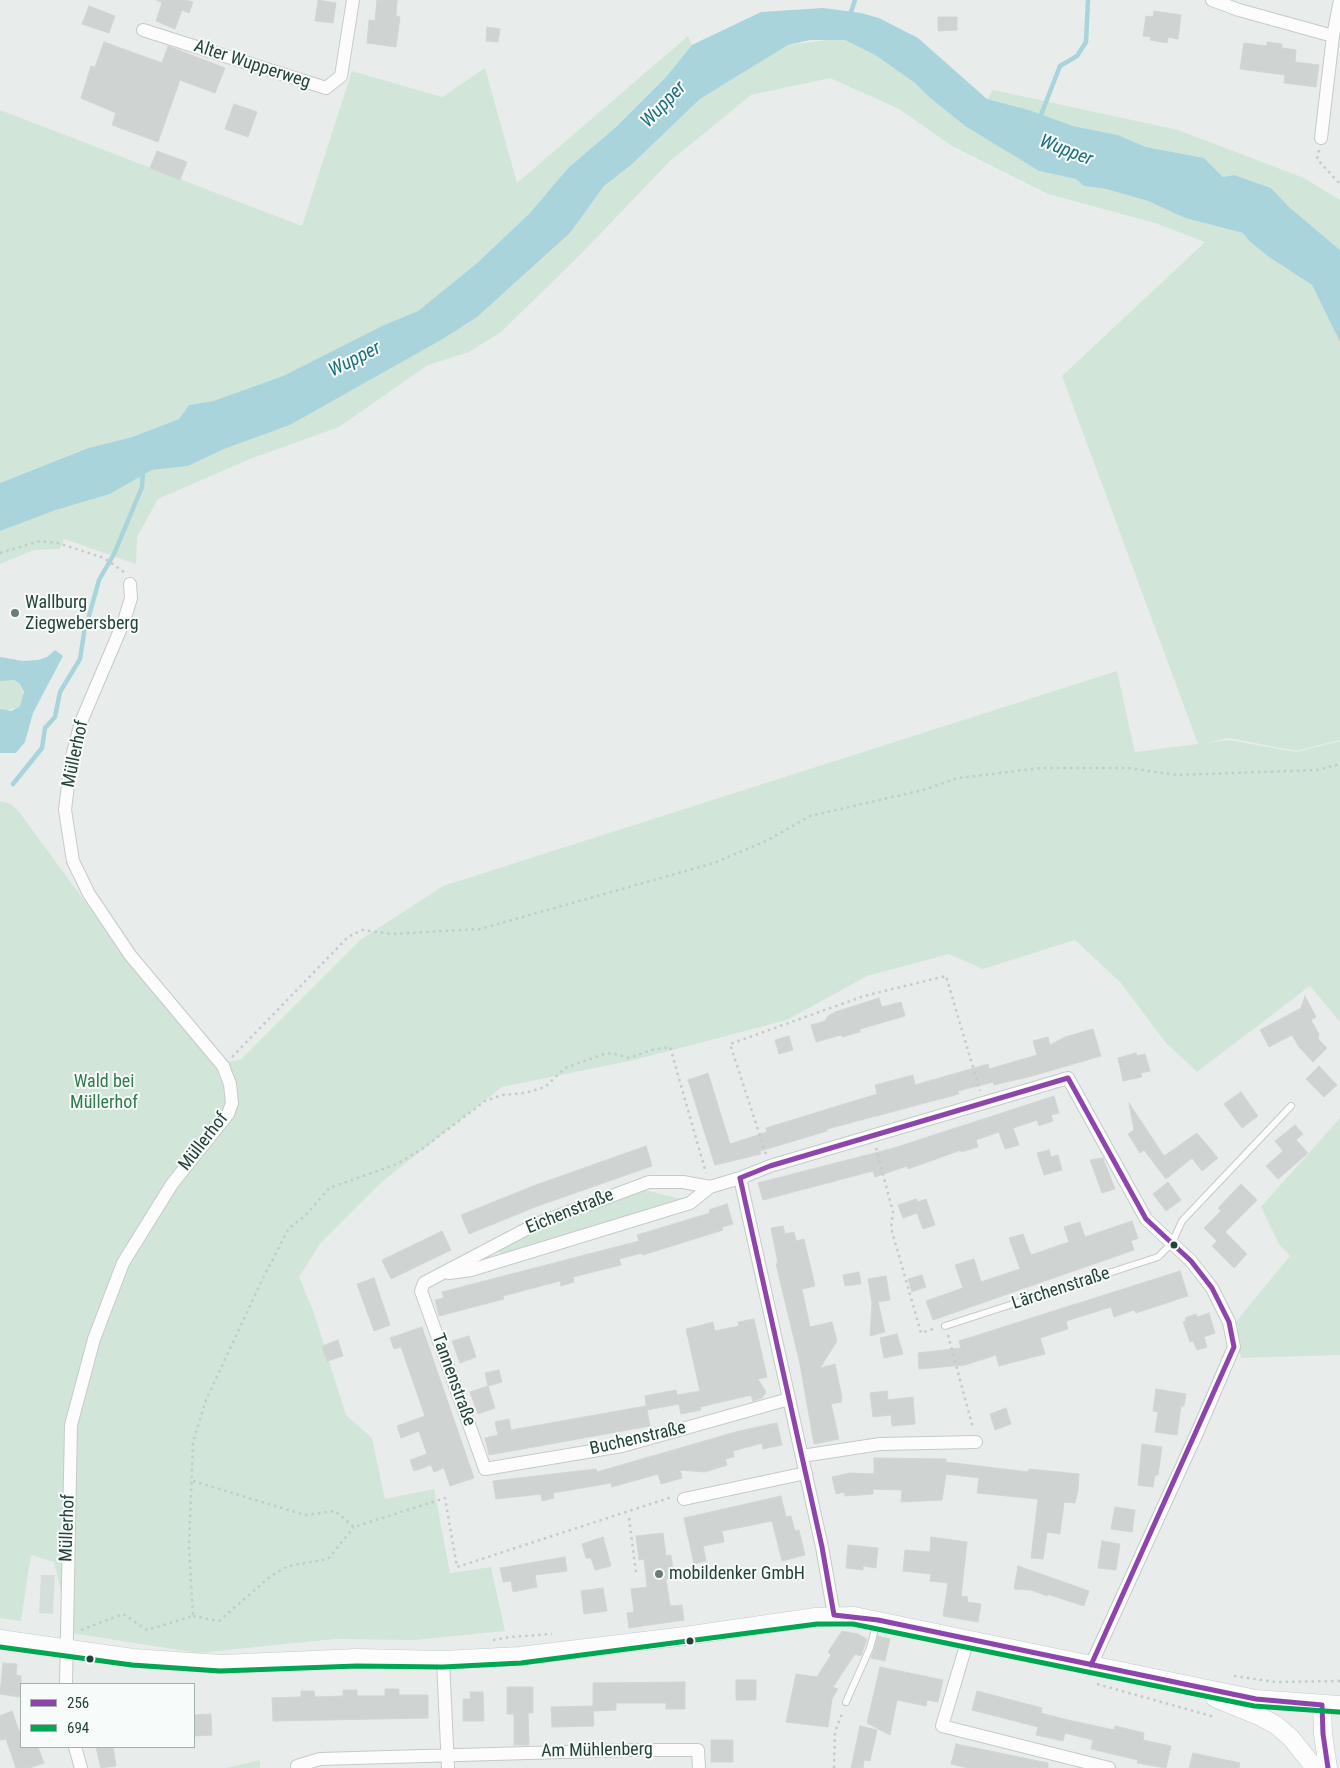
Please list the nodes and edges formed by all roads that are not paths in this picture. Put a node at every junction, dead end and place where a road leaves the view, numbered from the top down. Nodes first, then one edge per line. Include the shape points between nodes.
1 (353, 0) edge
2 (1212, 0) edge
3 (1340, 0) edge
4 (1241, 5) edge
5 (143, 30) dead end
6 (1333, 36) junction
7 (1321, 138) road end
8 (130, 584) dead end
9 (1290, 1106) dead end
10 (740, 1178) junction
11 (710, 1187) junction
12 (1172, 1243) junction
13 (438, 1275) junction
14 (421, 1291) joint
15 (945, 1326) road end
16 (789, 1399) junction
17 (976, 1442) road end
18 (802, 1456) junction
19 (485, 1469) joint
20 (806, 1474) junction
21 (684, 1499) road end
22 (834, 1615) junction
23 (878, 1620) junction
24 (0, 1639) edge
25 (968, 1639) junction
26 (66, 1642) junction
27 (443, 1660) junction
28 (1091, 1665) junction
29 (66, 1683) edge
30 (1184, 1685) junction
31 (846, 1702) road end
32 (1322, 1705) junction
33 (1340, 1705) edge
34 (75, 1748) edge
35 (448, 1762) edge
36 (297, 1766) dead end
37 (81, 1768) edge
38 (699, 1768) edge
39 (1109, 1768) edge
40 (1315, 1768) edge
41 (1328, 1768) edge

1 - 5 street, Alter Wupperweg via 341,76 326,88
2 - 4 street
3 - 6 street
4 - 6 street
6 - 7 street
8 - 26 street, Müllerhof via 131,598 124,621 81,722 71,760 65,810 74,861 89,894 130,955 223,1066 231,1090 231,1108 172,1184 123,1263 94,1339 71,1426
9 - 12 lane via 1182,1221
10 - 11 street, Eichenstraße
10 - 12 street, Eichenstraße via 770,1166 1068,1078 1146,1219
10 - 16 street
11 - 13 street, Eichenstraße via 690,1203 471,1270
11 - 13 street, Eichenstraße via 683,1182 649,1182 536,1224
12 - 15 lane, Lärchenstraße via 1158,1257
12 - 28 street via 1212,1288 1229,1322 1234,1346
13 - 14 street, Eichenstraße via 424,1283
14 - 19 street, Tannenstraße
16 - 18 street
16 - 19 street, Buchenstraße via 622,1446
17 - 18 street via 880,1444
18 - 20 street
20 - 21 street
20 - 22 street
22 - 23 main road
22 - 27 main road via 520,1656
23 - 25 main road
23 - 31 lane via 870,1648
24 - 26 main road
25 - 28 main road
25 - 39 street via 942,1726
26 - 27 main road via 133,1658 222,1664 357,1658
26 - 29 street, Müllerhof
27 - 35 street
28 - 30 main road
30 - 32 main road via 1256,1698
30 - 40 main road via 1276,1726
32 - 33 main road
32 - 41 main road
34 - 37 street
35 - 36 street via 320,1759
35 - 38 street, Am Mühlenberg via 632,1750 698,1750

